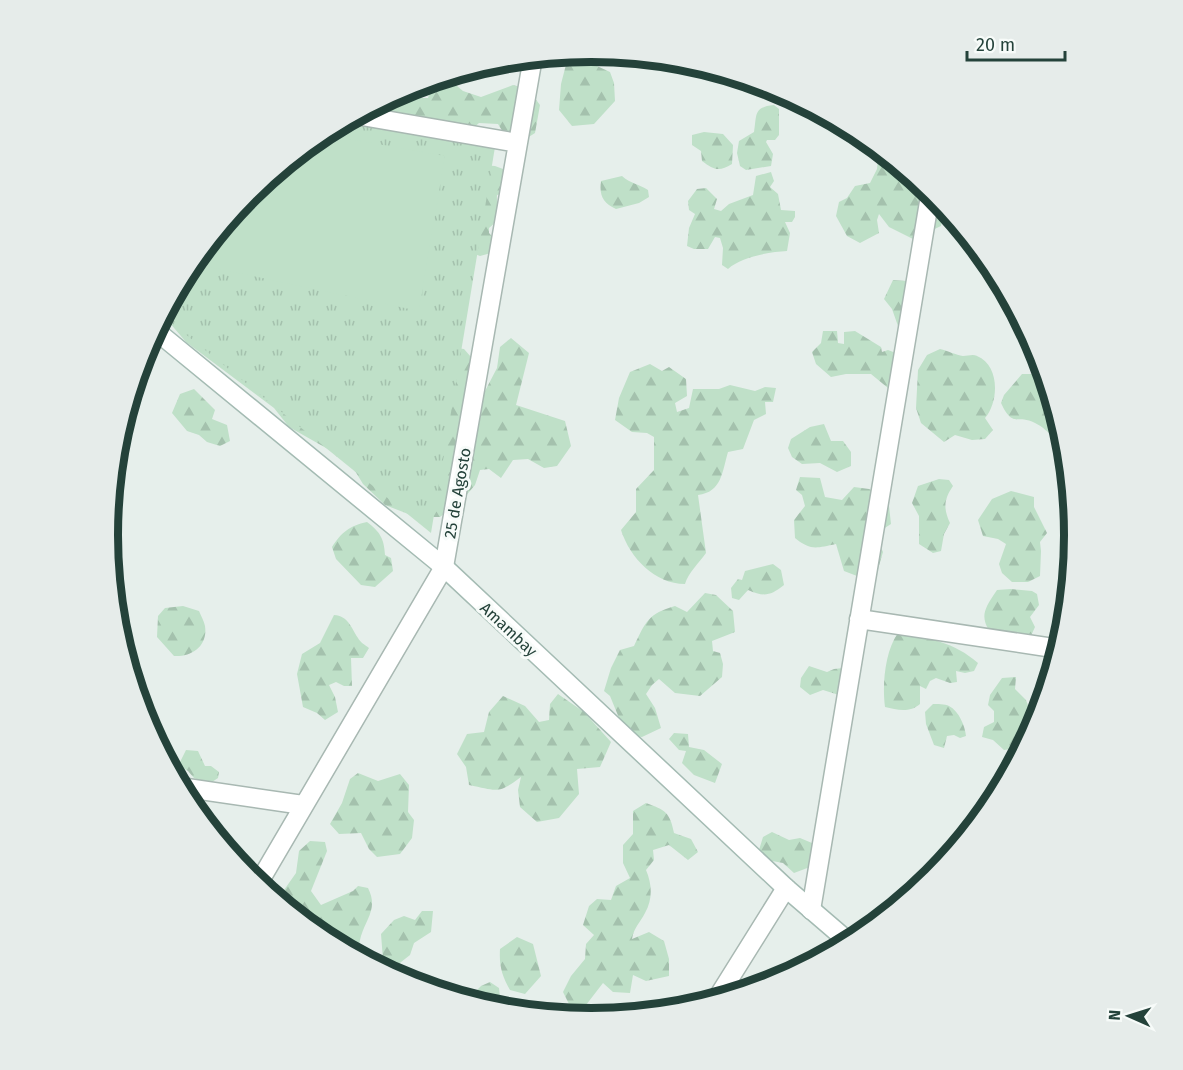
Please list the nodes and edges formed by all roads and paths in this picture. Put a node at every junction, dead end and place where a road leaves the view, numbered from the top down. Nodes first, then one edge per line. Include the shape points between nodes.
1 (531, 66) edge
2 (369, 117) edge
3 (518, 143) junction
4 (929, 203) edge
5 (162, 336) edge
6 (444, 567) junction
7 (859, 619) junction
8 (1051, 648) edge
9 (193, 790) edge
10 (303, 805) junction
11 (263, 876) edge
12 (786, 888) junction
13 (811, 910) junction
14 (842, 937) edge
15 (723, 989) edge

1 - 3 street, 25 de Agosto
2 - 3 street
3 - 6 street, 25 de Agosto
4 - 7 street
5 - 6 street, Amambay
6 - 10 street, 25 de Agosto
6 - 12 street, Amambay
7 - 8 street
7 - 13 street
9 - 10 street
10 - 11 street, 25 de Agosto
12 - 13 street, Amambay
12 - 15 street
13 - 14 street, Amambay

